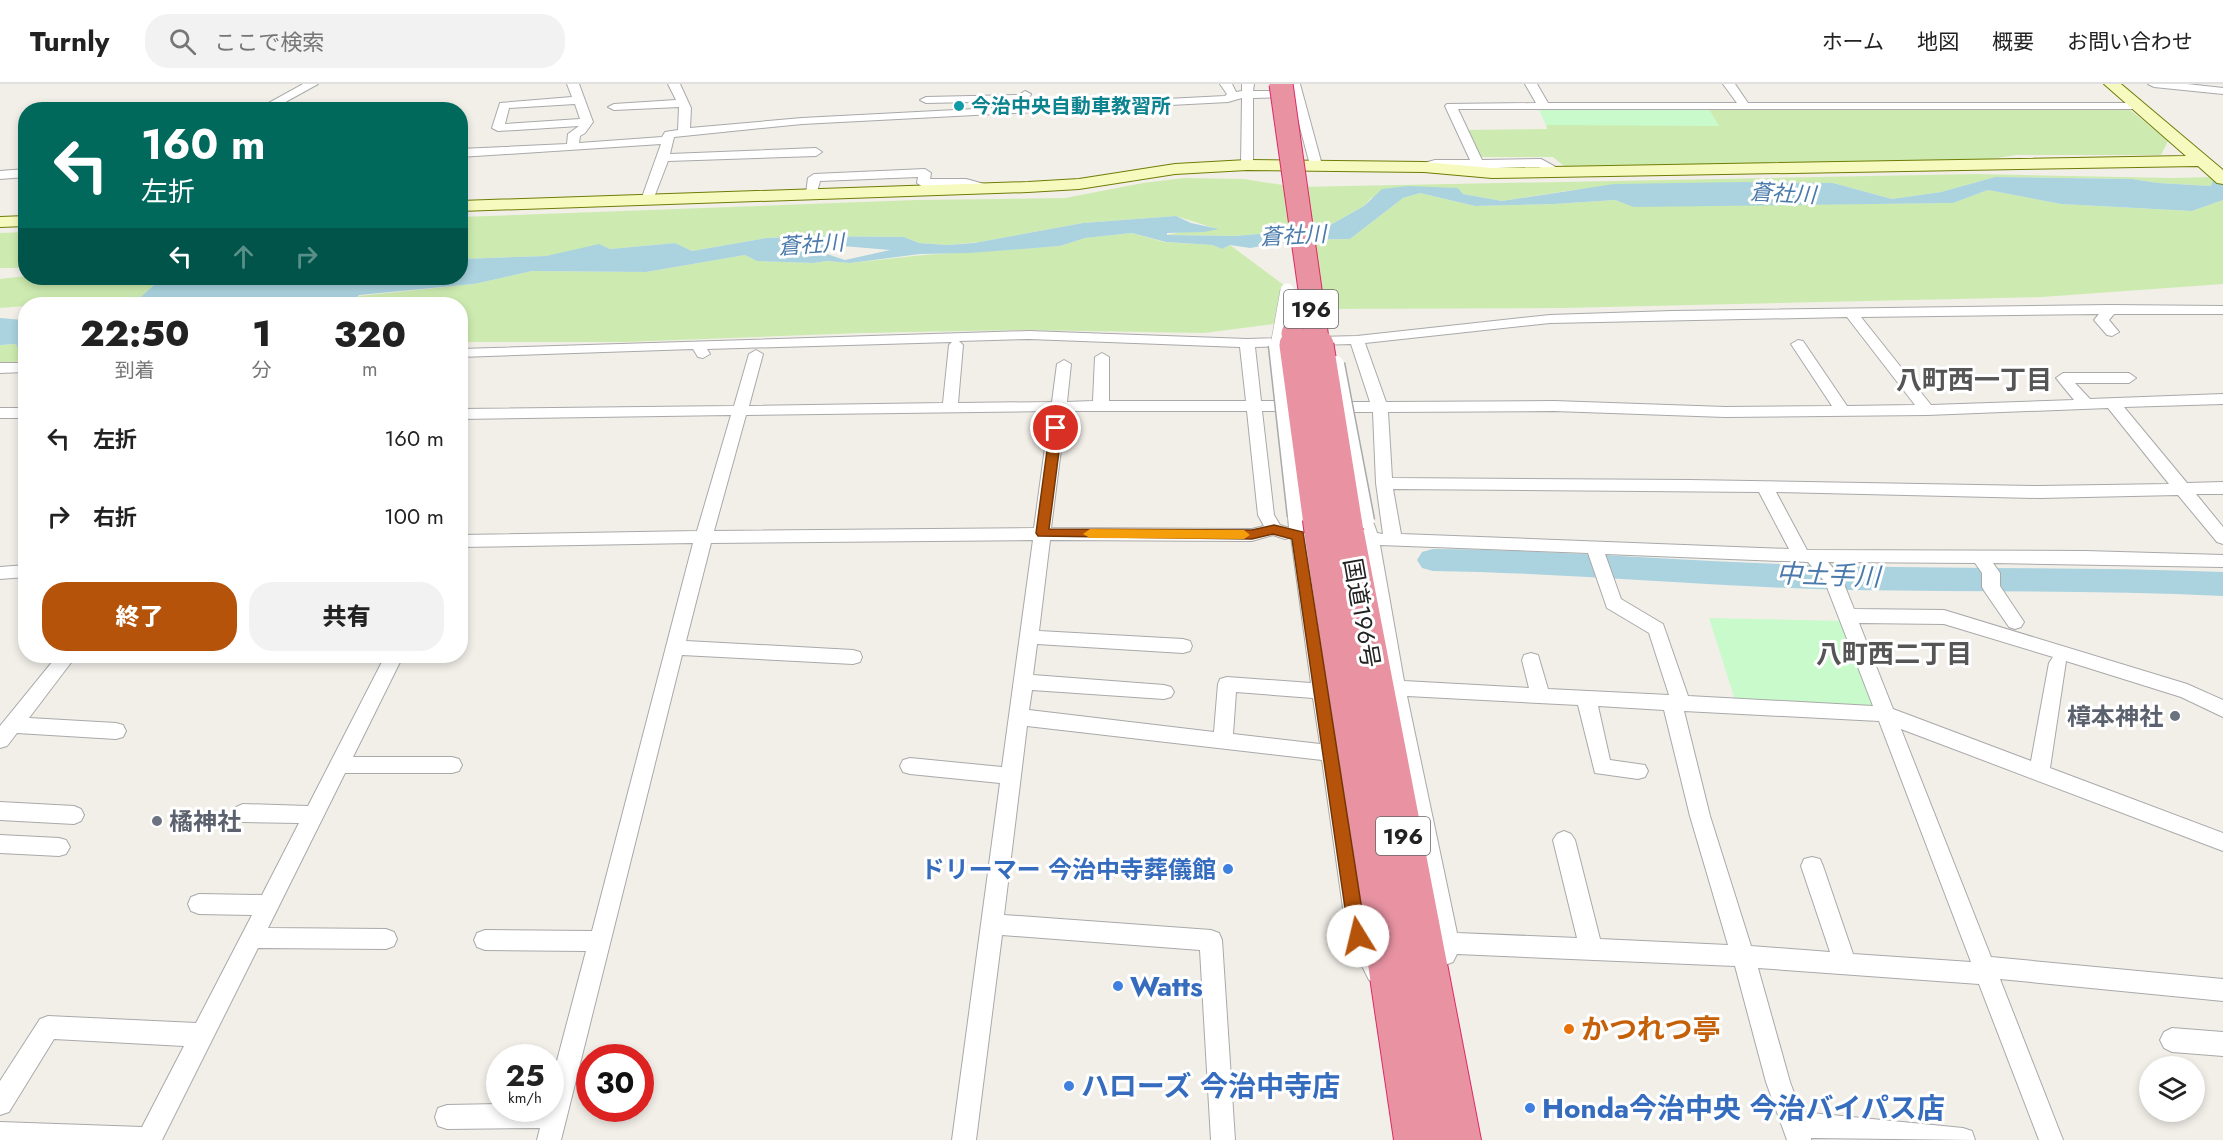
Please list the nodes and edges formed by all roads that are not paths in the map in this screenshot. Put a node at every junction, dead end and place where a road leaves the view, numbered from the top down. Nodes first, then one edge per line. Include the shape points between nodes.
1 (312, 84) edge
2 (573, 84) edge
3 (674, 84) edge
4 (928, 84) edge
5 (1226, 84) edge
6 (1531, 84) edge
7 (1729, 84) edge
8 (2112, 84) edge
9 (2155, 84) edge
10 (1290, 87) edge
11 (1253, 88) edge
12 (2223, 91) edge
13 (1025, 94) dead end
14 (1233, 95) junction
15 (577, 100) junction
16 (926, 100) junction
17 (277, 102) edge
18 (683, 103) junction
19 (1544, 106) junction
20 (1745, 106) junction
21 (2138, 106) junction
22 (614, 107) dead end
23 (925, 113) junction
24 (587, 122) junction
25 (638, 131) dead end
26 (684, 131) junction
27 (574, 134) junction
28 (668, 140) junction
29 (572, 147) junction
30 (816, 152) dead end
31 (468, 153) edge
32 (663, 158) junction
33 (1477, 163) junction
34 (1247, 165) junction
35 (1316, 165) junction
36 (1424, 167) junction
37 (2215, 170) edge
38 (1557, 171) junction
39 (18, 174) edge
40 (0, 175) edge
41 (647, 200) junction
42 (468, 206) edge
43 (1297, 288) junction
44 (2110, 309) junction
45 (2223, 310) edge
46 (1850, 312) junction
47 (2112, 332) dead end
48 (1021, 335) junction
49 (815, 340) junction
50 (1357, 340) junction
51 (1247, 343) junction
52 (1798, 344) dead end
53 (697, 345) junction
54 (956, 345) junction
55 (468, 354) edge
56 (756, 354) junction
57 (1102, 357) dead end
58 (1064, 364) dead end
59 (18, 367) edge
60 (0, 368) edge
61 (2129, 378) dead end
62 (2223, 399) edge
63 (2111, 402) junction
64 (2085, 403) junction
65 (1256, 405) junction
66 (1101, 406) junction
67 (1058, 407) junction
68 (950, 408) junction
69 (1380, 408) junction
70 (739, 410) junction
71 (1927, 410) junction
72 (1843, 411) junction
73 (0, 413) edge
74 (18, 413) edge
75 (468, 414) edge
76 (1384, 483) junction
77 (1765, 487) junction
78 (2181, 488) junction
79 (2223, 488) edge
80 (1274, 529) junction
81 (1333, 529) junction
82 (1042, 533) junction
83 (704, 535) junction
84 (2223, 538) edge
85 (1393, 540) junction
86 (468, 541) edge
87 (1596, 549) junction
88 (1807, 555) junction
89 (1980, 556) junction
90 (2223, 561) edge
91 (18, 572) edge
92 (0, 573) edge
93 (1847, 616) junction
94 (2015, 622) dead end
95 (1029, 637) junction
96 (1183, 646) dead end
97 (675, 648) junction
98 (853, 657) dead end
99 (1531, 660) dead end
100 (61, 663) edge
101 (390, 663) edge
102 (2058, 663) dead end
103 (1023, 682) junction
104 (1396, 688) junction
105 (1164, 692) dead end
106 (1321, 692) junction
107 (1541, 696) junction
108 (1586, 698) junction
109 (1676, 703) junction
110 (2223, 709) edge
111 (1884, 714) junction
112 (1019, 717) junction
113 (116, 731) dead end
114 (6, 733) edge
115 (1223, 741) junction
116 (1330, 753) junction
117 (338, 765) junction
118 (452, 765) dead end
119 (910, 766) dead end
120 (1638, 771) dead end
121 (2039, 773) junction
122 (1011, 776) junction
123 (0, 811) edge
124 (243, 813) dead end
125 (74, 815) dead end
126 (313, 815) junction
127 (1564, 840) dead end
128 (2223, 842) edge
129 (0, 844) edge
130 (59, 847) dead end
131 (1812, 866) dead end
132 (199, 903) dead end
133 (267, 906) junction
134 (992, 924) junction
135 (251, 938) junction
136 (386, 939) dead end
137 (485, 940) dead end
138 (601, 941) junction
139 (1448, 943) junction
140 (1591, 950) junction
141 (1743, 956) junction
142 (1845, 964) junction
143 (1984, 970) junction
144 (2223, 990) edge
145 (1434, 1005) junction
146 (1396, 1008) junction
147 (202, 1035) junction
148 (2172, 1040) dead end
149 (2223, 1044) edge
150 (564, 1085) edge
151 (0, 1103) edge
152 (447, 1117) dead end
153 (486, 1117) edge
154 (554, 1122) edge
155 (1796, 1132) edge
156 (0, 1134) edge
157 (148, 1140) edge
158 (549, 1140) edge
159 (964, 1140) edge
160 (1223, 1140) edge
161 (1417, 1140) edge
162 (1458, 1140) edge
163 (1963, 1140) edge
164 (2051, 1140) edge

1 - 17 street
2 - 15 street
3 - 18 street
4 - 16 street
5 - 14 street
6 - 19 street
7 - 20 street
8 - 21 street
9 - 12 street
10 - 11 street
10 - 35 street
10 - 43 highway, 国道196号 / 196, bridge
11 - 14 street
11 - 34 street
11 - 43 highway, 国道196号 / 196
13 - 16 street via 1024,98
14 - 23 street via 1228,99
15 - 24 street
15 - 24 street via 504,105 498,128
16 - 23 street
18 - 22 street
18 - 26 street
19 - 20 street
19 - 33 street via 1451,106
20 - 21 street
21 - 37 street
23 - 26 street
24 - 27 street
25 - 27 street
26 - 28 street via 669,134
27 - 29 street
28 - 29 street
28 - 32 street
29 - 31 street
30 - 32 street
32 - 41 street
33 - 36 street
33 - 38 street via 1540,163
34 - 35 street
34 - 41 street via 1175,169 1079,184
35 - 36 street
36 - 38 street via 1472,173
37 - 38 street
39 - 40 street
41 - 42 street
43 - 81 highway, 国道196号 / 196, bridge
43 - 81 street, bridge via 1277,346
44 - 45 street
44 - 46 street
44 - 47 street via 2100,320
46 - 50 street via 1550,320
46 - 71 street
48 - 49 street
48 - 51 street
48 - 54 street via 1017,342
49 - 53 street
49 - 54 street via 825,350
49 - 56 street via 803,350
50 - 51 street
50 - 69 street
51 - 65 street
52 - 72 street
53 - 55 street
53 - 56 street via 703,354
54 - 68 street
56 - 70 street
57 - 66 street
58 - 67 street
59 - 60 street
61 - 64 street via 2063,378
62 - 63 street
63 - 64 street
63 - 78 street
64 - 71 street
65 - 66 street
65 - 69 street
65 - 80 street via 1266,515
66 - 67 street
67 - 68 street
67 - 82 street
68 - 70 street
69 - 72 street via 1554,406 1725,412
69 - 76 street
70 - 75 street
70 - 83 street
71 - 72 street
73 - 74 street
76 - 77 street
76 - 85 street
77 - 78 street via 2039,492
77 - 88 street
78 - 79 street
78 - 84 street
80 - 81 street via 1282,533
80 - 82 street via 1252,535
81 - 85 street
81 - 104 street
81 - 106 street
81 - 145 highway, 国道196号 / 196
81 - 146 highway, 国道196号 / 196
82 - 83 street
82 - 95 street
83 - 86 street
83 - 97 street
85 - 87 street
87 - 88 street
87 - 109 street via 1613,603 1657,629
88 - 89 street
88 - 93 street via 1833,579
89 - 90 street
89 - 94 street via 1991,573 1991,587
91 - 92 street
93 - 110 street via 1944,617 2187,691
93 - 111 street
95 - 96 street
95 - 103 street
97 - 98 street
97 - 138 street
99 - 107 street
100 - 114 street
101 - 117 street
102 - 121 street
103 - 105 street
103 - 112 street
104 - 107 street
104 - 139 street
106 - 115 street via 1227,684
106 - 116 street
107 - 108 street
108 - 109 street
108 - 120 street via 1602,767
109 - 111 street
109 - 141 street via 1700,816
111 - 121 street
111 - 143 street
112 - 115 street
112 - 122 street
113 - 114 street
115 - 116 street
116 - 146 street via 1358,936
117 - 118 street
117 - 126 street
119 - 122 street
121 - 128 street
122 - 134 street
123 - 125 street
124 - 126 street
126 - 133 street
127 - 140 street
129 - 130 street
131 - 142 street
132 - 133 street
133 - 135 street
134 - 159 street
134 - 160 street via 1211,940
135 - 136 street
135 - 147 street
137 - 138 street
138 - 150 street
139 - 140 street
139 - 145 street
140 - 141 street
141 - 142 street
141 - 155 street
142 - 143 street
143 - 144 street
143 - 164 street
145 - 162 highway, 国道196号 / 196
146 - 161 highway, 国道196号 / 196
147 - 151 street via 48,1027
147 - 157 street
148 - 149 street
152 - 153 street
154 - 158 street
155 - 163 street
156 - 157 street

